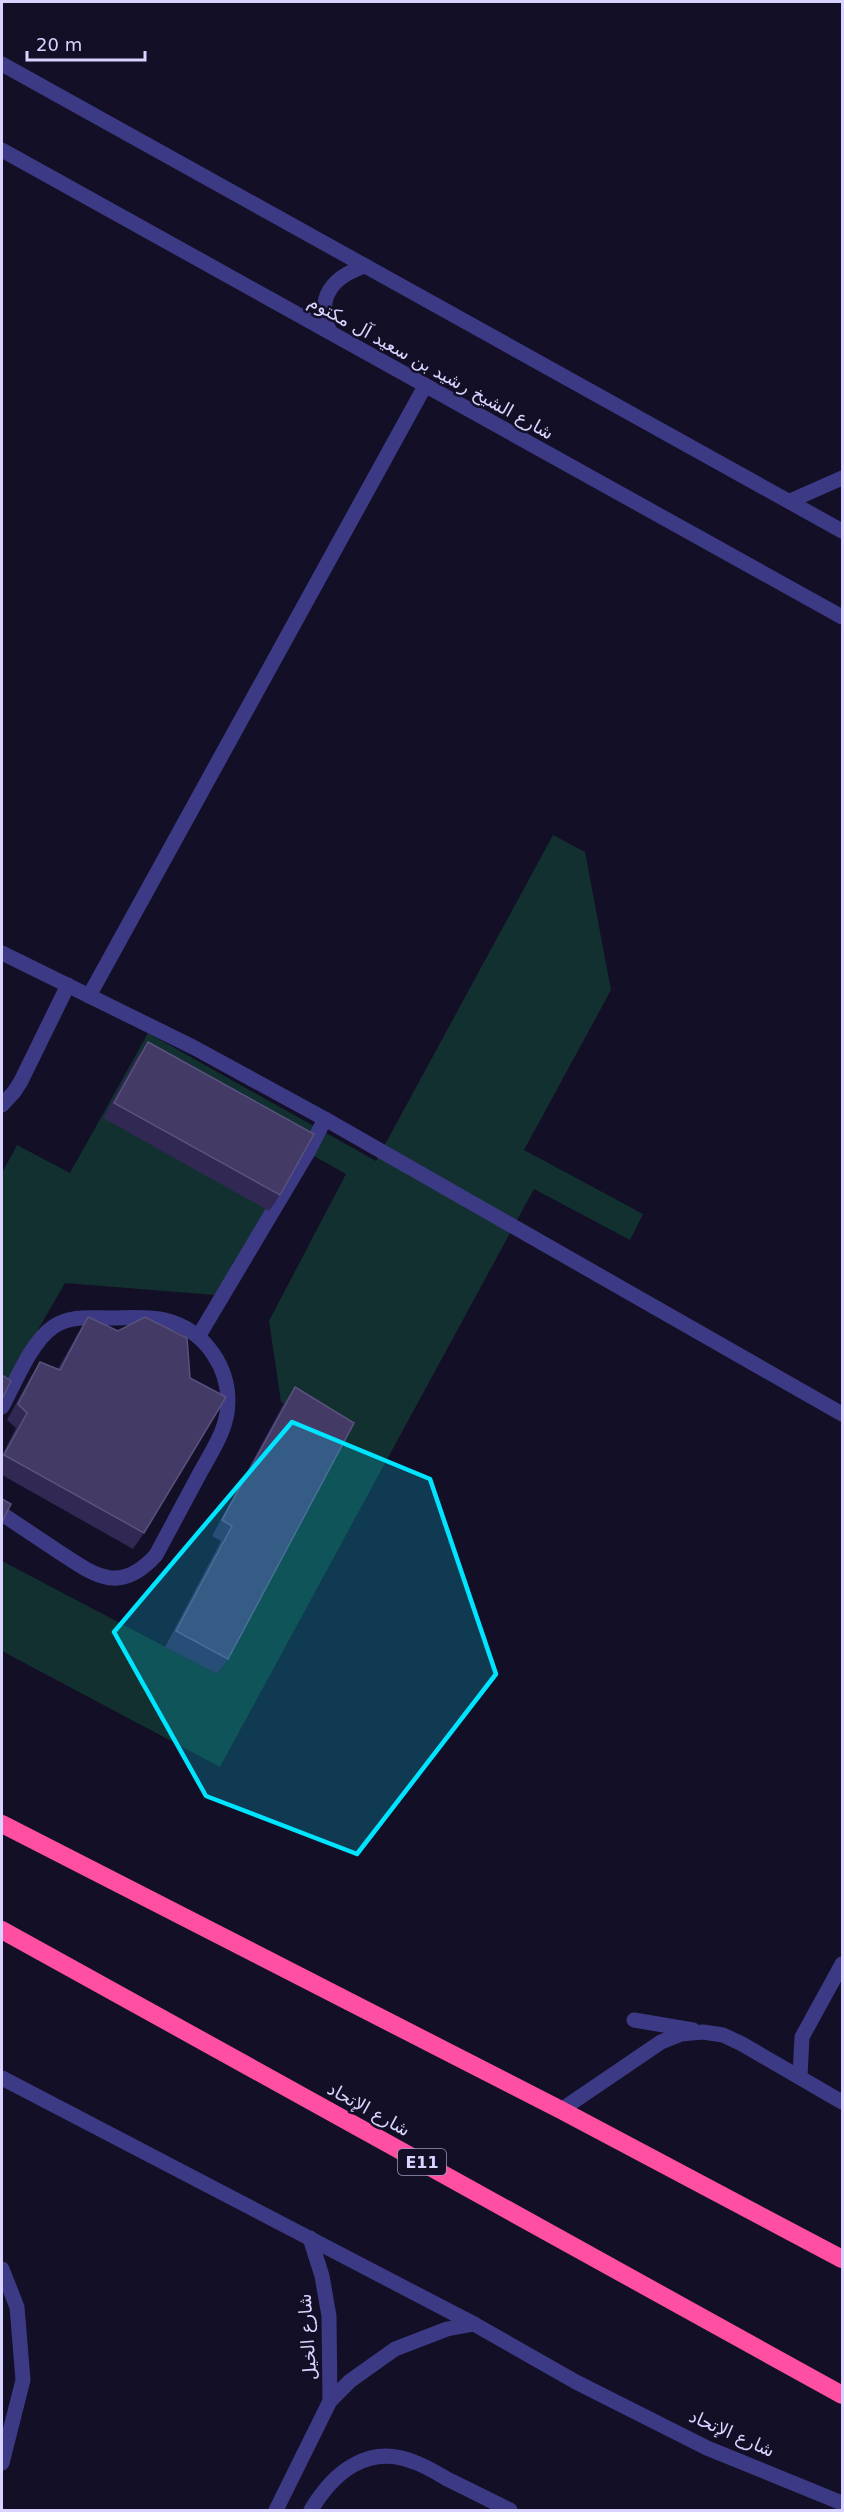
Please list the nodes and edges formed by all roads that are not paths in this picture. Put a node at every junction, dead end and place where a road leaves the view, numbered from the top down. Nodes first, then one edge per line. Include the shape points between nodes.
1 (2, 64) edge
2 (2, 150) edge
3 (364, 266) junction
4 (330, 332) junction
5 (425, 386) junction
6 (843, 478) edge
7 (790, 501) junction
8 (843, 531) edge
9 (843, 616) edge
10 (2, 953) edge
11 (68, 985) junction
12 (89, 996) junction
13 (2, 1105) edge
14 (325, 1119) junction
15 (198, 1336) junction
16 (2, 1407) edge
17 (843, 1414) edge
18 (2, 1515) edge
19 (2, 1824) edge
20 (2, 1930) edge
21 (843, 1964) edge
22 (634, 2020) dead end
23 (703, 2032) junction
24 (800, 2076) junction
25 (2, 2078) edge
26 (843, 2102) edge
27 (561, 2110) junction
28 (310, 2238) junction
29 (843, 2259) edge
30 (2, 2269) edge
31 (474, 2324) junction
32 (843, 2395) edge
33 (330, 2400) junction
34 (2, 2463) edge
35 (843, 2503) edge
36 (276, 2511) edge
37 (311, 2511) edge
38 (510, 2511) edge

1 - 3 street
2 - 4 street, شارع الشيخ رشيد بن سعيد آل مكتوم
3 - 4 street via 347,272 333,284 325,299 323,317
3 - 7 street
4 - 5 street, شارع الشيخ رشيد بن سعيد آل مكتوم
5 - 9 street, شارع الشيخ رشيد بن سعيد آل مكتوم
5 - 12 street
6 - 7 street
7 - 8 street
10 - 11 street
11 - 12 street
11 - 13 street via 21,1081
12 - 14 street
14 - 15 street
14 - 17 street
15 - 16 street via 163,1320 67,1320 43,1335
15 - 18 street via 217,1358 227,1385 227,1413 218,1440 168,1534 144,1569 127,1577 91,1573
19 - 27 highway
20 - 32 highway, شارع الإتحاد / E11
21 - 24 street via 802,2037
22 - 23 street
23 - 24 street via 723,2036
23 - 27 street via 681,2034 661,2042
24 - 26 street
25 - 28 street, شارع الإتحاد
27 - 29 highway
28 - 31 street, شارع الإتحاد
28 - 33 street, شارع الخيل via 329,2316
30 - 34 street via 17,2307 23,2380
31 - 33 street, شارع الخيل via 438,2332 395,2349
31 - 35 street, شارع الإتحاد via 576,2382 697,2443
33 - 36 street, شارع الخيل
37 - 38 street via 337,2475 373,2458 394,2457 413,2461

